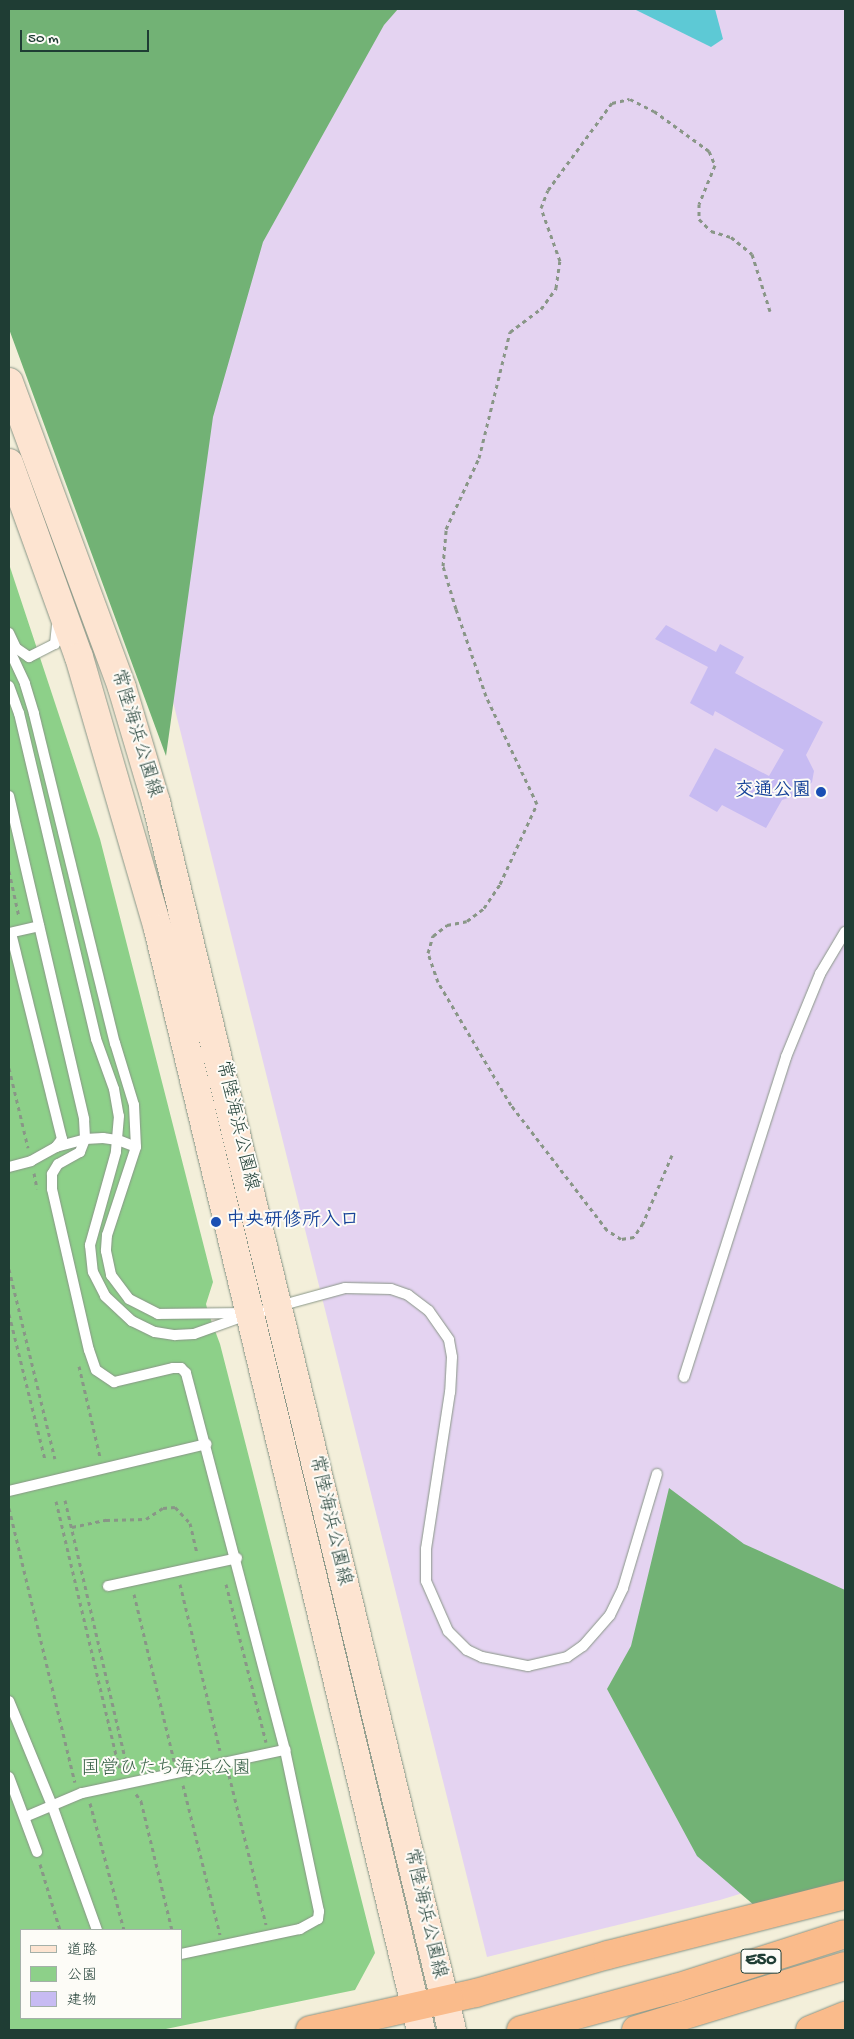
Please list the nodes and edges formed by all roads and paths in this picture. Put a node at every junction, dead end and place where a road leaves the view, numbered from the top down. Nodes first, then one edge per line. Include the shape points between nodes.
1 (770, 311) dead end
2 (9, 382) edge
3 (9, 463) edge
4 (53, 581) junction
5 (9, 633) edge
6 (9, 649) edge
7 (9, 686) edge
8 (9, 796) edge
9 (39, 926) junction
10 (845, 932) edge
11 (10, 933) edge
12 (85, 1139) junction
13 (118, 1140) junction
14 (56, 1147) junction
15 (136, 1147) junction
16 (672, 1155) dead end
17 (32, 1161) junction
18 (58, 1164) junction
19 (9, 1167) edge
20 (9, 1269) edge
21 (279, 1306) junction
22 (9, 1314) edge
23 (250, 1314) junction
24 (684, 1377) dead end
25 (206, 1444) junction
26 (55, 1458) dead end
27 (45, 1459) dead end
28 (657, 1474) dead end
29 (9, 1491) edge
30 (65, 1500) dead end
31 (56, 1501) dead end
32 (9, 1508) edge
33 (72, 1527) junction
34 (237, 1558) junction
35 (198, 1566) junction
36 (108, 1586) dead end
37 (9, 1701) edge
38 (285, 1750) junction
39 (9, 1777) edge
40 (129, 1784) junction
41 (82, 1794) junction
42 (53, 1808) junction
43 (25, 1817) junction
44 (37, 1852) joint
45 (845, 1895) edge
46 (60, 1929) edge
47 (97, 1929) edge
48 (124, 1929) edge
49 (172, 1929) edge
50 (845, 1934) edge
51 (182, 1954) edge
52 (845, 1966) edge
53 (449, 2016) edge
54 (845, 2016) edge
55 (419, 2021) edge
56 (310, 2030) edge
57 (521, 2030) edge
58 (636, 2030) edge
59 (810, 2030) edge

1 - 16 path via 752,254 731,237 711,231 699,219 699,204 715,165 709,151 654,111 630,99 612,103 597,119 548,190 541,208 560,261 556,288 541,309 510,332 479,458 446,529 443,566 456,609 486,696 538,804 500,884 484,908 467,921 447,925 433,936 428,952 438,982 510,1105 607,1230 622,1238 634,1237
2 - 21 main road, 常陸海浜公園線 via 118,679 156,802
3 - 4 main road, 常陸海浜公園線
4 - 5 lane via 48,599 57,623 55,644 29,657 16,648
4 - 23 main road, 常陸海浜公園線 via 93,701 158,929
6 - 15 lane via 34,714 115,1043 134,1105
7 - 13 lane via 19,713 96,1039 114,1089 119,1116
8 - 9 lane
9 - 11 lane
9 - 12 lane via 84,1120
10 - 24 lane via 820,974 789,1048
11 - 14 lane via 62,1134
12 - 13 lane
12 - 14 lane
12 - 18 lane via 80,1152
13 - 15 lane
13 - 23 lane via 90,1245 93,1272 105,1296 132,1321 155,1332 174,1335 194,1334
14 - 17 lane
15 - 23 lane via 107,1234 107,1261 117,1286 129,1299 158,1314
17 - 18 lane
17 - 19 lane
18 - 25 lane via 52,1174 52,1189 96,1370 114,1382 181,1368 186,1373
20 - 26 path
21 - 23 lane
21 - 28 lane via 345,1288 373,1287 408,1295 440,1323 452,1357 450,1392 426,1549 426,1581 448,1631 467,1650 482,1658 528,1666 567,1657 583,1646 610,1615 623,1588
21 - 53 main road, 常陸海浜公園線
22 - 27 path
23 - 55 main road, 常陸海浜公園線
25 - 29 lane
25 - 34 lane
30 - 33 path
31 - 40 path via 118,1764
32 - 41 path via 72,1777
33 - 35 path via 106,1520 146,1519 163,1508 175,1507 190,1523 196,1539
33 - 40 path via 127,1762
34 - 35 lane
34 - 38 lane
35 - 36 lane
37 - 42 lane
38 - 40 lane
38 - 51 lane via 319,1911 318,1919 300,1929
39 - 43 lane
40 - 41 lane
40 - 49 path via 141,1801
41 - 42 lane
41 - 48 path via 93,1807
42 - 43 lane
42 - 47 lane
43 - 44 lane
44 - 46 path
45 - 53 highway
50 - 57 highway, E50 via 676,1988
52 - 58 highway, E50
53 - 55 highway
54 - 59 highway
55 - 56 highway

